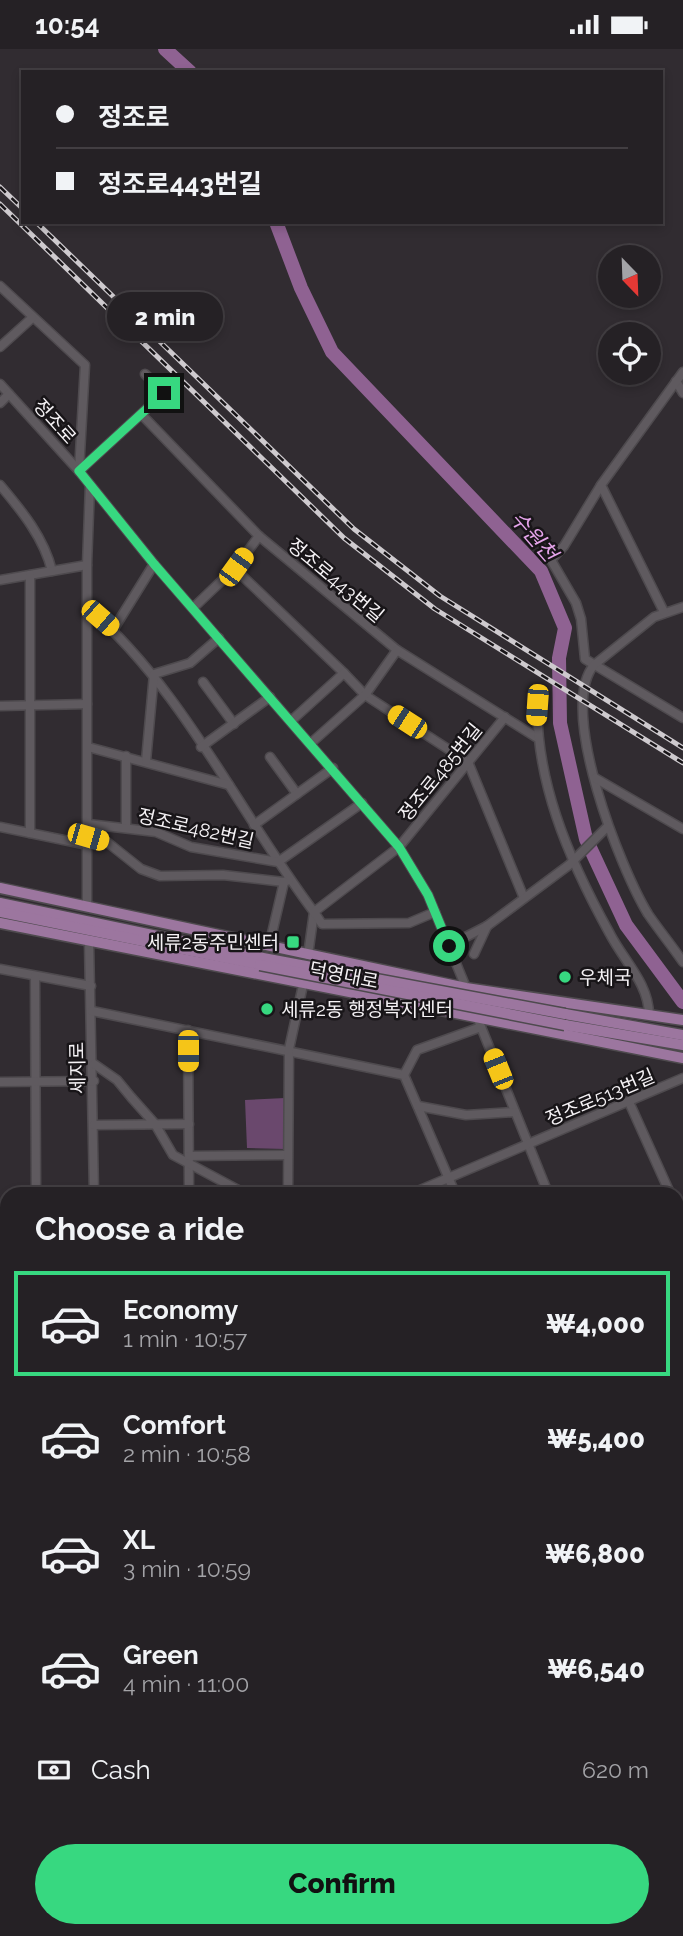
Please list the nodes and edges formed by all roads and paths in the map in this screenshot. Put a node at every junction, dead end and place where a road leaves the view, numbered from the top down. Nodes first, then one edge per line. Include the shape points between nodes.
1 (0, 286) edge
2 (32, 318) junction
3 (0, 347) edge
4 (683, 372) edge
5 (145, 374) dead end
6 (676, 381) junction
7 (0, 384) edge
8 (683, 393) edge
9 (9, 394) junction
10 (0, 403) edge
11 (142, 415) junction
12 (79, 471) junction
13 (0, 485) edge
14 (90, 485) junction
15 (601, 485) junction
16 (259, 536) junction
17 (154, 564) junction
18 (86, 565) junction
19 (235, 568) junction
20 (52, 571) junction
21 (30, 575) junction
22 (0, 580) edge
23 (87, 607) junction
24 (683, 607) edge
25 (193, 608) junction
26 (664, 612) junction
27 (113, 630) junction
28 (219, 638) junction
29 (397, 650) junction
30 (594, 665) junction
31 (344, 673) junction
32 (154, 674) junction
33 (203, 682) dead end
34 (538, 690) dead end
35 (365, 695) junction
36 (270, 697) junction
37 (87, 704) junction
38 (31, 705) junction
39 (0, 706) edge
40 (505, 717) junction
41 (683, 718) edge
42 (291, 721) junction
43 (234, 725) junction
44 (536, 737) junction
45 (311, 743) junction
46 (88, 747) junction
47 (201, 747) junction
48 (126, 756) junction
49 (270, 757) dead end
50 (146, 761) junction
51 (468, 762) junction
52 (333, 768) junction
53 (595, 778) junction
54 (229, 785) junction
55 (298, 794) junction
56 (362, 803) junction
57 (88, 824) junction
58 (254, 825) junction
59 (0, 827) edge
60 (126, 828) junction
61 (604, 828) junction
62 (683, 829) edge
63 (30, 833) junction
64 (88, 841) junction
65 (399, 847) junction
66 (576, 857) junction
67 (278, 862) junction
68 (286, 881) junction
69 (0, 888) edge
70 (524, 898) junction
71 (56, 900) junction
72 (88, 907) junction
73 (4, 908) edge
74 (314, 912) junction
75 (435, 912) junction
76 (0, 923) edge
77 (487, 926) junction
78 (49, 933) junction
79 (89, 943) junction
80 (269, 946) junction
81 (449, 946) junction
82 (474, 954) dead end
83 (308, 955) junction
84 (683, 962) edge
85 (0, 969) edge
86 (35, 976) junction
87 (303, 985) junction
88 (91, 986) junction
89 (466, 988) junction
90 (92, 1011) junction
91 (649, 1015) junction
92 (565, 1019) junction
93 (679, 1019) edge
94 (479, 1023) junction
95 (188, 1030) junction
96 (683, 1035) edge
97 (683, 1045) edge
98 (289, 1049) junction
99 (682, 1057) edge
100 (94, 1064) junction
101 (404, 1075) junction
102 (683, 1078) edge
103 (94, 1081) junction
104 (0, 1082) edge
105 (35, 1082) junction
106 (629, 1102) junction
107 (418, 1107) junction
108 (515, 1112) junction
109 (155, 1124) junction
110 (189, 1124) junction
111 (94, 1125) junction
112 (528, 1145) junction
113 (189, 1156) junction
114 (287, 1156) junction
115 (189, 1166) junction
116 (450, 1179) junction
117 (36, 1187) edge
118 (94, 1187) edge
119 (189, 1187) edge
120 (232, 1187) edge
121 (288, 1187) edge
122 (429, 1187) edge
123 (453, 1187) edge
124 (546, 1187) edge
125 (667, 1187) edge

1 - 2 street
2 - 3 street
2 - 12 street via 85,365
4 - 6 street
5 - 11 street via 164,393
6 - 8 street
6 - 15 street
7 - 9 street, 정조로
9 - 10 street
9 - 12 street, 정조로
11 - 12 street
11 - 16 street, 정조로443번길
12 - 14 street, 정조로
13 - 20 street via 35,532
14 - 17 street, 정조로
14 - 18 street
15 - 26 street
15 - 30 street via 551,560 576,603 585,659
16 - 19 street
16 - 29 street, 정조로443번길
17 - 25 street, 정조로
17 - 27 street
18 - 20 street
18 - 23 street
19 - 25 street
19 - 31 street
20 - 21 street
21 - 22 street
21 - 38 street
23 - 27 street
23 - 37 street
24 - 26 street
25 - 28 street, 정조로
26 - 30 street
27 - 32 street
28 - 32 street via 190,663
28 - 36 street, 정조로
29 - 35 street
29 - 40 street, 정조로443번길
30 - 41 street
30 - 53 street via 586,675 584,723
31 - 35 street
31 - 42 street
32 - 47 street
32 - 50 street
33 - 43 street
34 - 44 street
35 - 45 street
35 - 51 street
36 - 42 street, 정조로
36 - 43 street
37 - 38 street
37 - 46 street
38 - 39 street
38 - 63 street
40 - 44 street, 정조로443번길
40 - 51 street, 정조로485번길
42 - 45 street, 정조로
43 - 47 street
44 - 66 street via 554,812
45 - 52 street, 정조로
46 - 48 street
46 - 57 street
47 - 54 street
48 - 50 street
48 - 60 street
49 - 55 street
50 - 54 street
51 - 65 street, 정조로485번길
51 - 70 street
52 - 55 street
52 - 56 street, 정조로
53 - 61 street
53 - 62 street
54 - 58 street
55 - 58 street
56 - 65 street, 정조로
56 - 67 street, 정조로482번길
57 - 60 street, 정조로482번길
57 - 64 street
58 - 67 street
59 - 63 street
60 - 67 street, 정조로482번길 via 156,832 191,847
61 - 66 street
61 - 84 street via 648,913
63 - 64 street
64 - 68 street via 107,842 141,869 160,876
64 - 72 street
65 - 74 street, 정조로485번길
65 - 75 street, 정조로
66 - 70 street
66 - 91 street via 610,936 648,994
67 - 68 street
68 - 74 street
68 - 80 street
69 - 71 main road, 덕영대로
70 - 77 street
71 - 72 main road, 덕영대로
71 - 73 main road
72 - 80 main road, 덕영대로
73 - 78 main road
73 - 92 main road, bridge
74 - 75 street via 322,924 409,923
74 - 83 street
75 - 81 street, 정조로
76 - 78 main road, 덕영대로
77 - 81 street
77 - 82 street
78 - 79 main road, 덕영대로
79 - 87 main road, 덕영대로
79 - 88 street, 세지로
80 - 83 main road, 덕영대로
81 - 89 street, 정조로
83 - 89 main road, 덕영대로
85 - 86 street
86 - 88 street
86 - 105 street
87 - 94 main road, 덕영대로
87 - 98 street
88 - 90 street, 세지로
89 - 91 main road, 덕영대로
89 - 94 street, 정조로
90 - 95 street
90 - 100 street, 세지로
91 - 93 main road, 덕영대로
92 - 96 main road
92 - 97 main road
94 - 99 main road, 덕영대로
94 - 101 street via 417,1050
94 - 108 street, 정조로
95 - 98 street
95 - 110 street
98 - 101 street
98 - 114 street
100 - 103 street, 세지로
100 - 109 street via 117,1080
101 - 107 street
102 - 106 street, 정조로513번길
103 - 105 street
103 - 111 street, 세지로
104 - 105 street
105 - 117 street
106 - 112 street, 정조로513번길
106 - 125 street
107 - 108 street via 466,1115
107 - 116 street
108 - 112 street, 정조로
109 - 110 street
109 - 111 street
109 - 115 street via 173,1155
110 - 113 street
111 - 118 street, 세지로
112 - 116 street, 정조로513번길
112 - 124 street, 정조로
113 - 114 street
113 - 115 street
114 - 121 street
115 - 119 street
115 - 120 street
116 - 122 street, 정조로513번길
116 - 123 street

